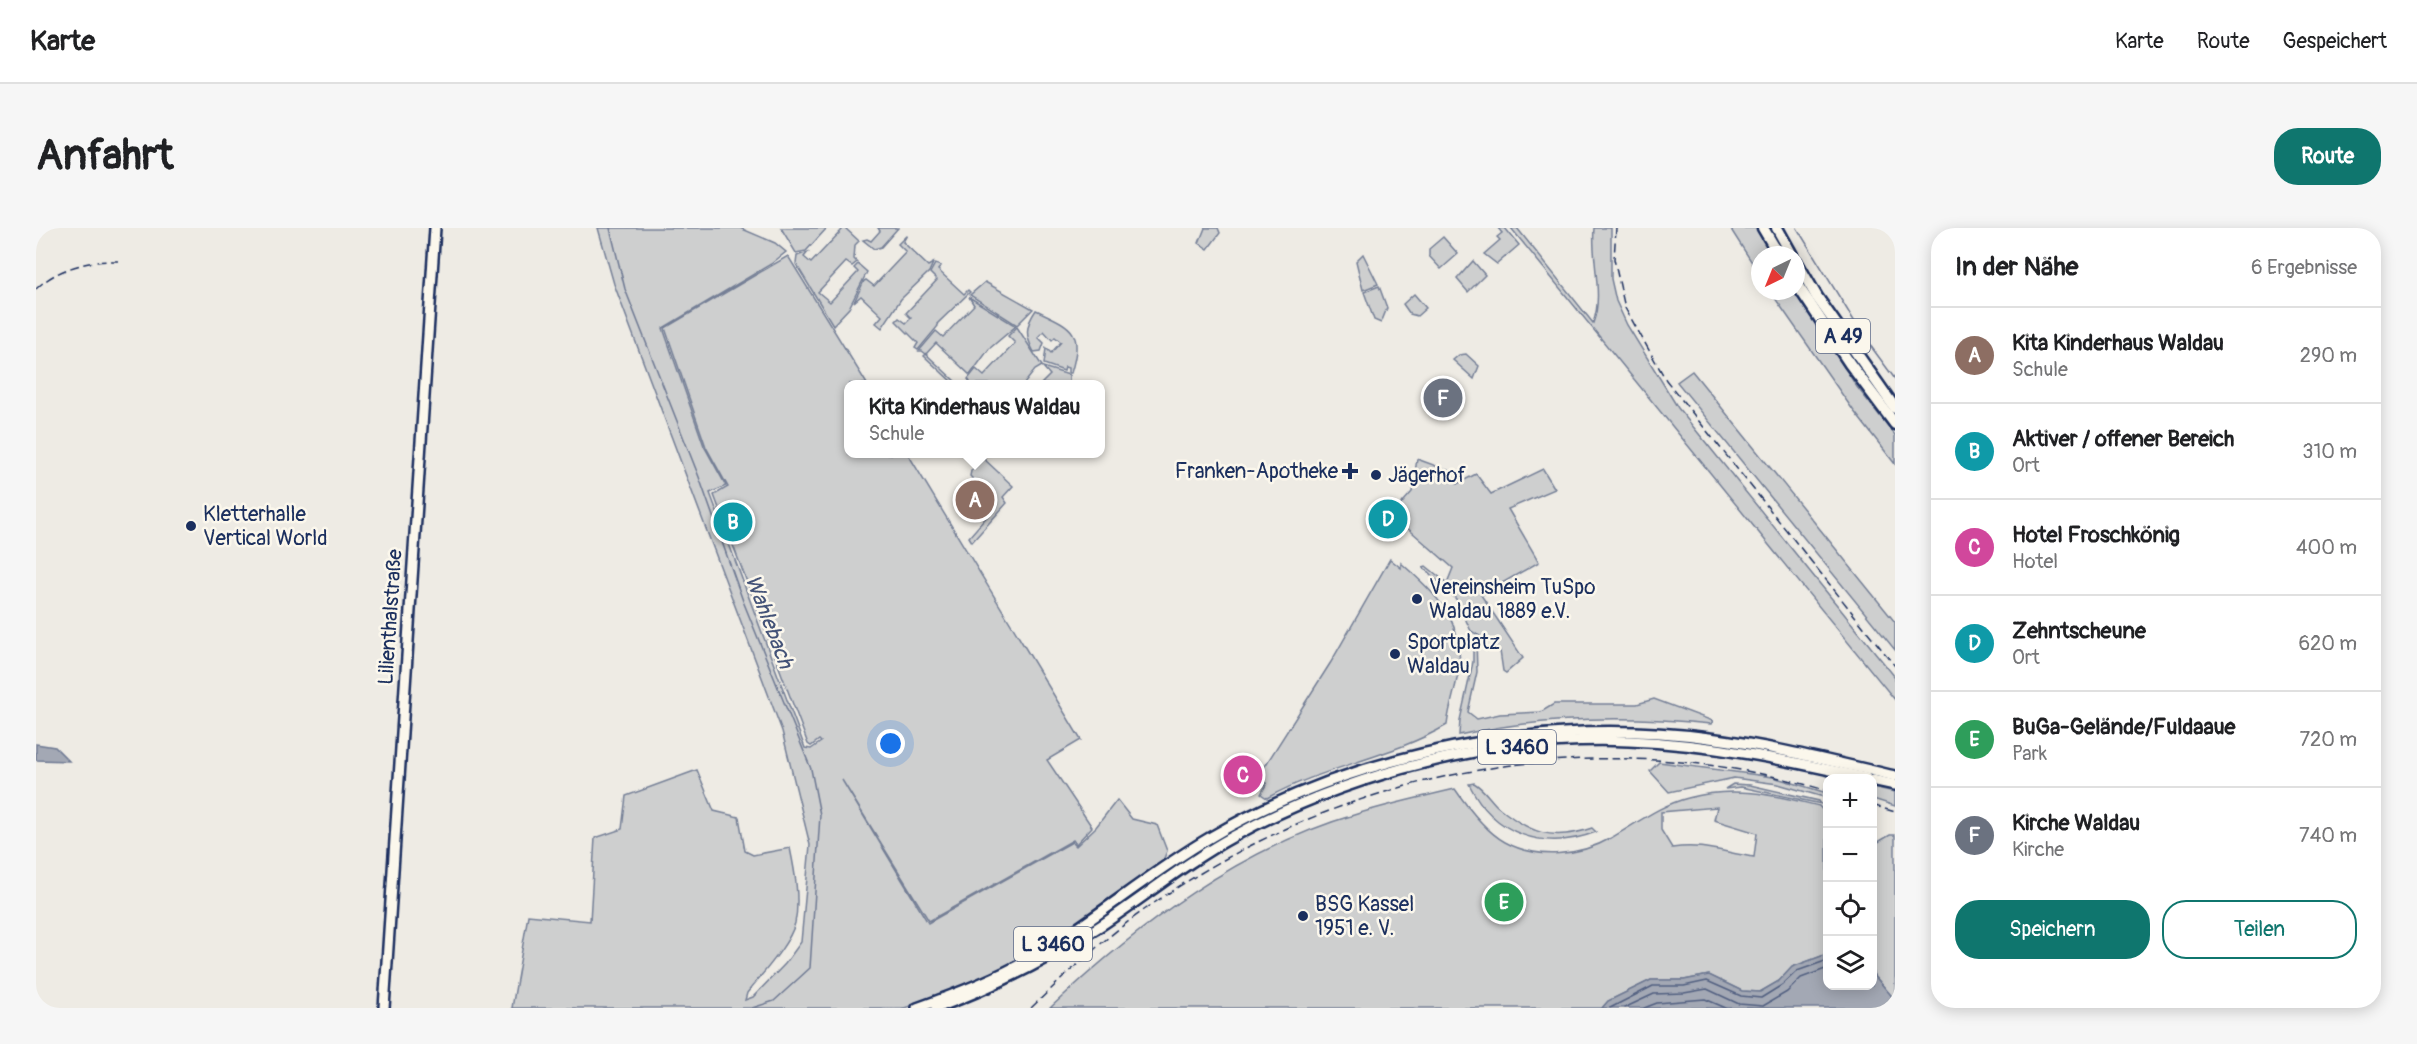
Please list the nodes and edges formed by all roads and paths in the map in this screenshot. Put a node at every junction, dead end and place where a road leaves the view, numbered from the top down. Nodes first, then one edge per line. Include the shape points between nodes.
1 (435, 228) edge
2 (1763, 228) edge
3 (1776, 228) edge
4 (1774, 246) edge
5 (1787, 246) edge
6 (1805, 276) edge
7 (1805, 296) edge
8 (1895, 408) edge
9 (1895, 424) edge
10 (1846, 774) edge
11 (1895, 776) edge
12 (1877, 781) edge
13 (1895, 785) edge
14 (384, 1008) edge
15 (917, 1008) edge
16 (936, 1008) edge

1 - 14 main road, Lilienthalstraße
2 - 4 highway
3 - 5 highway
6 - 8 highway, A 49
7 - 9 highway, A 49
10 - 16 main road, L 3460 via 1718,748 1627,741 1482,751 1370,779 1315,798 1233,837 1094,930 983,991
11 - 15 main road, L 3460 via 1708,737 1624,731 1540,734 1478,742 1355,775 1278,803 1219,832 1033,957 993,979
12 - 13 main road

